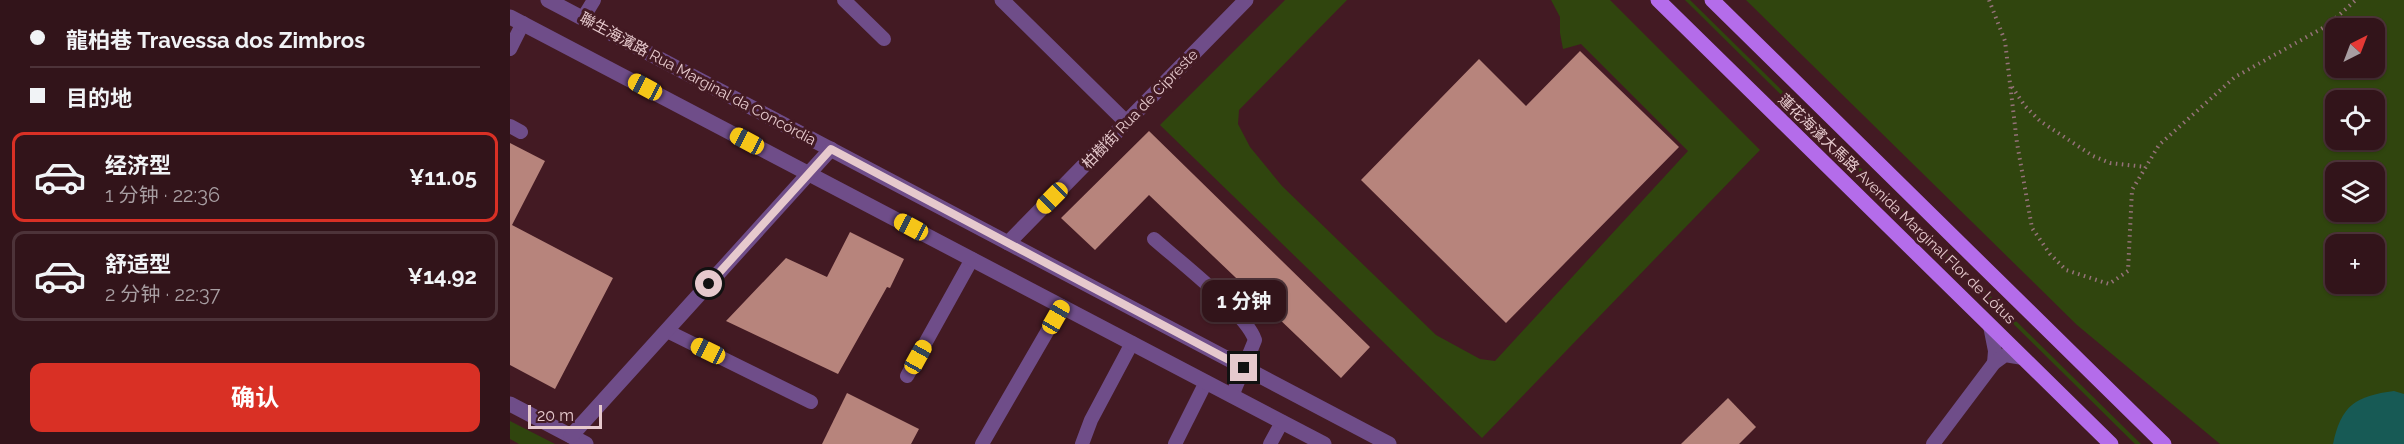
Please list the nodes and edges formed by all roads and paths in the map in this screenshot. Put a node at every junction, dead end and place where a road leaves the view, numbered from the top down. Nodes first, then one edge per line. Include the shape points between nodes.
1 (548, 0) edge
2 (594, 0) edge
3 (844, 0) edge
4 (1002, 0) edge
5 (1246, 0) edge
6 (1658, 0) edge
7 (1713, 0) edge
8 (1989, 0) edge
9 (2356, 0) edge
10 (583, 18) junction
11 (516, 20) edge
12 (884, 39) dead end
13 (510, 49) edge
14 (2012, 86) junction
15 (1126, 122) junction
16 (831, 149) junction
17 (2146, 167) junction
18 (809, 173) junction
19 (1154, 239) dead end
20 (1008, 243) junction
21 (972, 259) junction
22 (1062, 306) junction
23 (1990, 326) junction
24 (667, 331) junction
25 (1132, 343) junction
26 (2023, 358) junction
27 (1994, 363) junction
28 (1244, 368) junction
29 (907, 376) dead end
30 (1206, 382) junction
31 (1232, 396) junction
32 (811, 402) dead end
33 (510, 404) edge
34 (1282, 422) junction
35 (572, 436) junction
36 (586, 444) edge
37 (982, 444) edge
38 (1083, 444) edge
39 (1175, 444) edge
40 (1270, 444) edge
41 (1324, 444) edge
42 (1389, 444) edge
43 (1933, 444) edge
44 (2111, 444) edge
45 (2164, 444) edge

1 - 10 street, 聯生海濱路 Rua Marginal da Concórdia
2 - 10 lane
3 - 12 lane
4 - 15 street
5 - 15 street, 柏樹街 Rua de Cipreste
6 - 23 main road, 蓮花海濱大馬路 Avenida Marginal Flor de Lótus
7 - 45 main road, 蓮花海濱大馬路 Avenida Marginal Flor de Lótus
8 - 14 path via 2005,41
9 - 17 path via 2328,25 2235,77 2159,145
10 - 16 street, 聯生海濱路 Rua Marginal da Concórdia
11 - 13 lane
11 - 18 street, 聯生海濱路 Rua Marginal da Concórdia
14 - 17 path via 2040,121 2093,156 2110,163
14 - 17 path via 2032,228 2066,270 2109,284 2128,271 2132,190
15 - 20 street, 柏樹街 Rua de Cipreste
16 - 18 street
16 - 20 street, 聯生海濱路 Rua Marginal da Concórdia
18 - 21 street, 聯生海濱路 Rua Marginal da Concórdia
18 - 24 street
19 - 28 lane via 1252,330 1255,340
20 - 28 street, 聯生海濱路 Rua Marginal da Concórdia
21 - 22 street, 聯生海濱路 Rua Marginal da Concórdia
21 - 29 lane
22 - 25 street, 聯生海濱路 Rua Marginal da Concórdia
22 - 37 lane
23 - 26 main road, 蓮花海濱大馬路 Avenida Marginal Flor de Lótus
23 - 27 lane
24 - 32 lane
24 - 35 street
25 - 30 street, 聯生海濱路 Rua Marginal da Concórdia
25 - 38 lane via 1091,420
26 - 27 lane via 2005,355
26 - 44 main road, 蓮花海濱大馬路 Avenida Marginal Flor de Lótus
27 - 43 lane
28 - 31 lane
28 - 42 street, 聯生海濱路 Rua Marginal da Concórdia
30 - 31 street, 聯生海濱路 Rua Marginal da Concórdia
30 - 39 lane
31 - 34 street, 聯生海濱路 Rua Marginal da Concórdia
33 - 35 street
34 - 40 lane
34 - 41 street, 聯生海濱路 Rua Marginal da Concórdia
35 - 36 street

